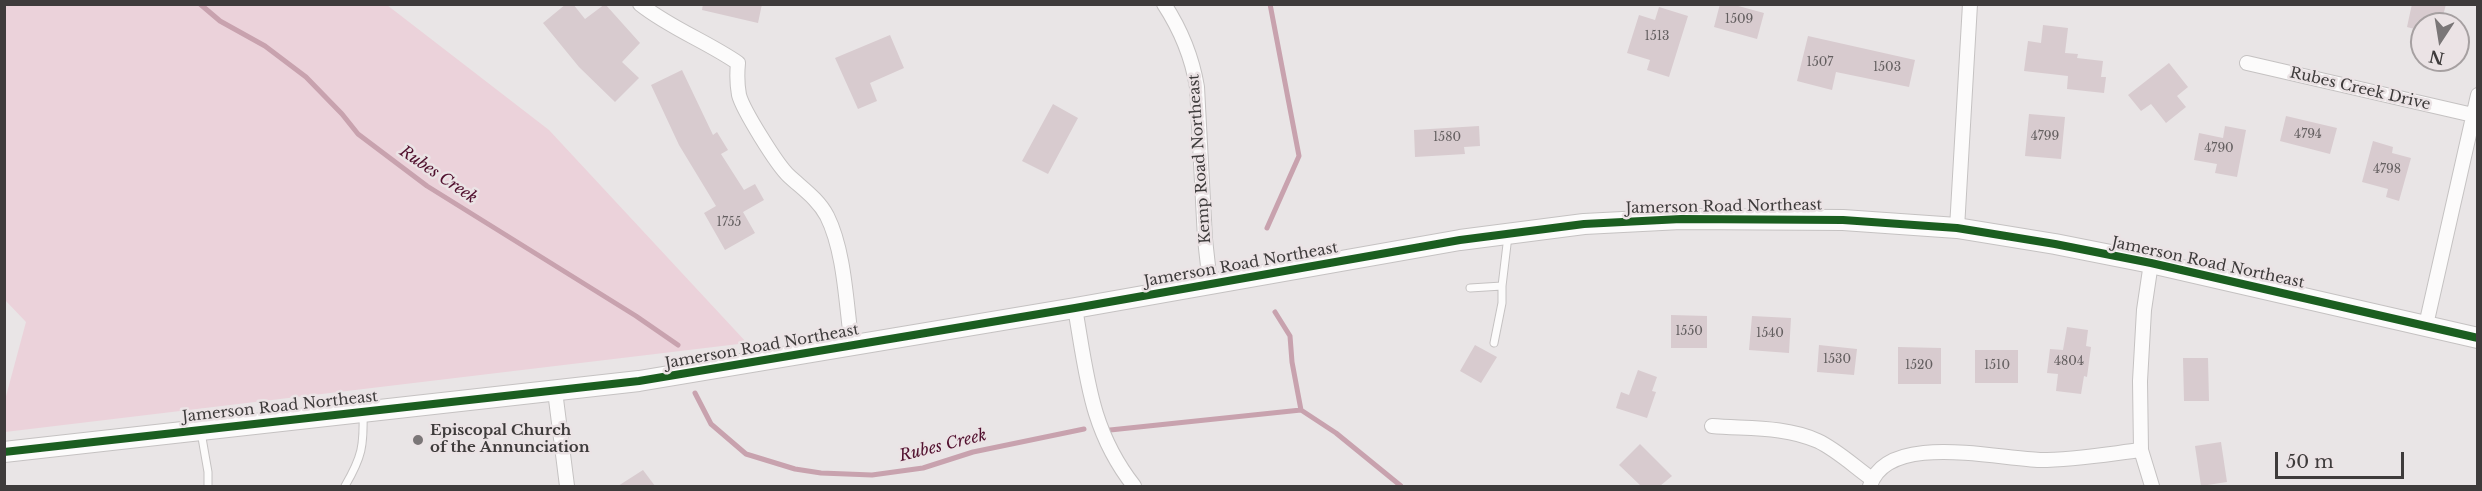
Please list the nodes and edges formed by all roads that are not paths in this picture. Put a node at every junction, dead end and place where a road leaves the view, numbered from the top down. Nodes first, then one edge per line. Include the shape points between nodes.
1 (640, 4) edge
2 (1164, 4) edge
3 (1970, 4) edge
4 (2247, 63) dead end
5 (2478, 95) edge
6 (2473, 115) junction
7 (1957, 228) junction
8 (1508, 233) junction
9 (2151, 263) junction
10 (1210, 284) junction
11 (1502, 286) junction
12 (1470, 288) dead end
13 (1075, 308) junction
14 (2426, 325) junction
15 (2478, 338) edge
16 (1494, 343) dead end
17 (852, 346) junction
18 (555, 391) junction
19 (363, 411) junction
20 (1712, 426) dead end
21 (201, 429) junction
22 (2141, 450) junction
23 (4, 452) edge
24 (1871, 483) edge
25 (208, 486) edge
26 (345, 486) edge
27 (567, 486) edge
28 (1134, 486) edge
29 (2152, 486) edge

1 - 17 street via 738,63 740,97 769,148 789,176 820,205 830,222 839,251
2 - 10 street, Kemp Road Northeast via 1186,44 1197,87
3 - 7 street
4 - 6 street, Rubes Creek Drive
5 - 6 street
6 - 14 street
7 - 8 street, Jamerson Road Northeast via 1843,220 1717,218 1584,224
7 - 9 street, Jamerson Road Northeast
8 - 10 street, Jamerson Road Northeast
8 - 11 lane
9 - 14 street, Jamerson Road Northeast
9 - 22 street via 2141,347
10 - 13 street, Jamerson Road Northeast
11 - 12 lane
11 - 16 lane
13 - 17 street, Jamerson Road Northeast
13 - 28 street via 1099,429 1111,455
14 - 15 street, Jamerson Road Northeast
17 - 18 street, Jamerson Road Northeast
18 - 19 street, Jamerson Road Northeast
18 - 27 street
19 - 21 street, Jamerson Road Northeast
19 - 26 lane via 364,443
20 - 24 street via 1800,434 1821,442
21 - 23 street, Jamerson Road Northeast
21 - 25 lane
22 - 24 street via 2040,460 1953,453 1903,456 1883,465
22 - 29 street

